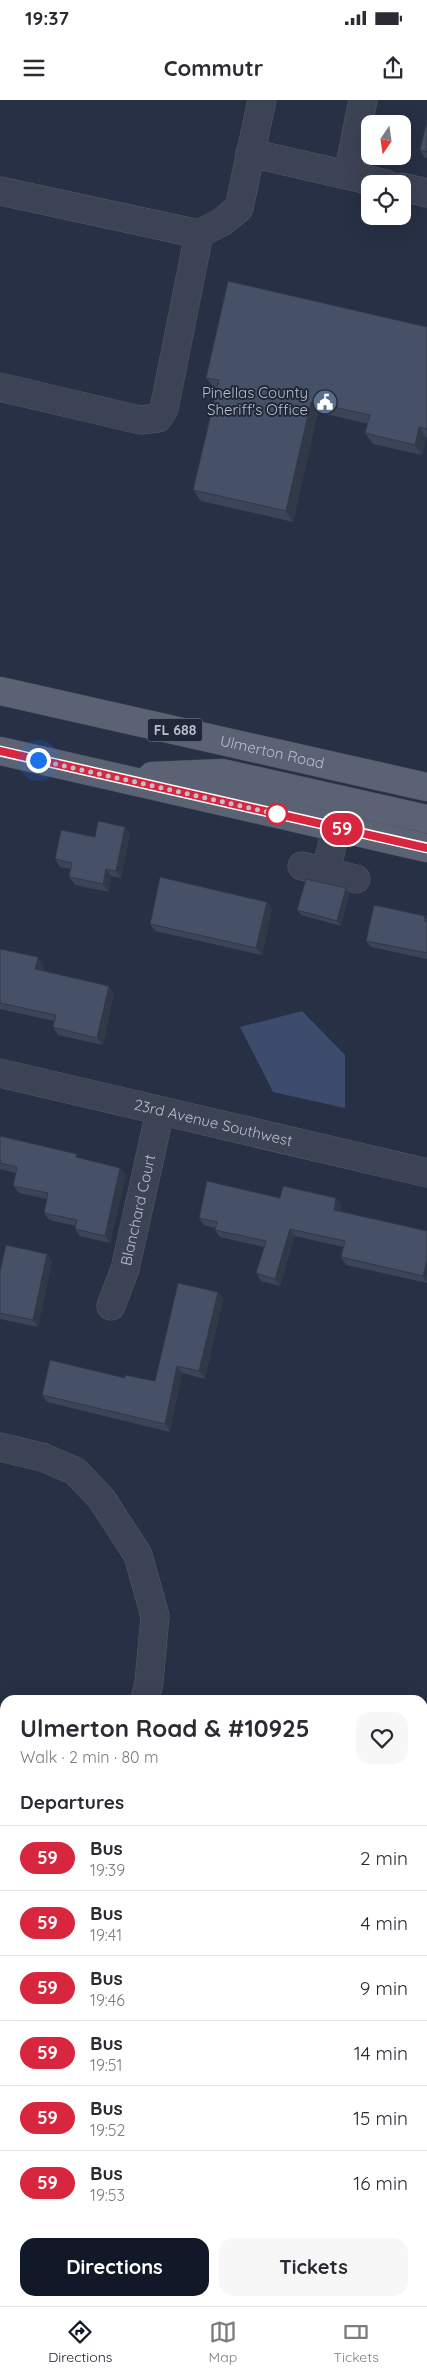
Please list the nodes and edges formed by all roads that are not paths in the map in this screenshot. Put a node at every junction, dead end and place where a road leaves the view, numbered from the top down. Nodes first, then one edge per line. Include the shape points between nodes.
1 (262, 100) edge
2 (363, 100) edge
3 (250, 153) junction
4 (348, 175) junction
5 (361, 178) edge
6 (411, 190) edge
7 (0, 191) edge
8 (427, 193) edge
9 (199, 234) junction
10 (0, 387) edge
11 (0, 691) edge
12 (0, 751) edge
13 (115, 777) junction
14 (427, 787) edge
15 (427, 818) edge
16 (336, 828) junction
17 (427, 848) edge
18 (356, 879) dead end
19 (0, 1073) edge
20 (160, 1112) junction
21 (427, 1173) edge
22 (111, 1306) dead end
23 (0, 1448) edge
24 (146, 1695) edge

1 - 3 street
2 - 4 street
3 - 4 street
3 - 9 street via 239,208
4 - 5 street
6 - 8 street
7 - 9 street
9 - 10 street via 164,409 158,418 140,420
11 - 14 main road, Ulmerton Road / FL 688
12 - 13 main road
13 - 15 main road via 222,773
13 - 16 main road
16 - 17 main road
16 - 18 street via 314,869
19 - 20 street, 23rd Avenue Southwest
20 - 21 street, 23rd Avenue Southwest via 364,1156
20 - 22 street, Blanchard Court via 125,1269
23 - 24 street via 42,1457 75,1471 101,1498 138,1554 155,1616

